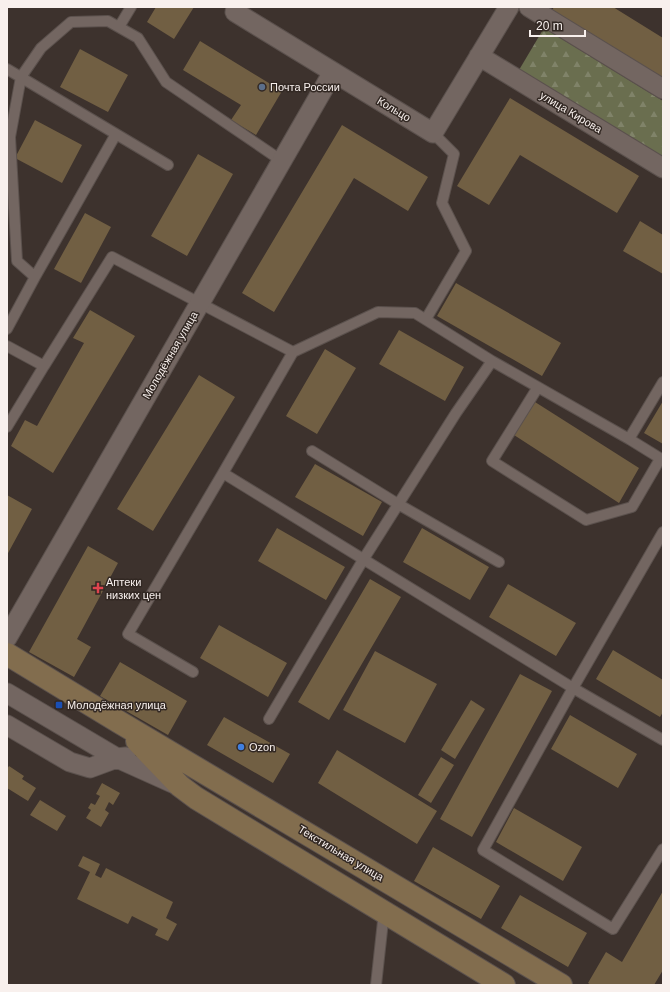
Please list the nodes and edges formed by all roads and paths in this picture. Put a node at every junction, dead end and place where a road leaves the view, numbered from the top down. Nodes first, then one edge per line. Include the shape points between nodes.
1 (131, 7) edge
2 (238, 7) edge
3 (509, 7) edge
4 (529, 7) edge
5 (119, 27) junction
6 (479, 56) junction
7 (7, 69) edge
8 (333, 72) junction
9 (21, 77) junction
10 (663, 89) edge
11 (433, 133) junction
12 (116, 134) junction
13 (282, 161) junction
14 (168, 165) dead end
15 (663, 168) edge
16 (35, 277) junction
17 (200, 303) junction
18 (426, 319) junction
19 (7, 329) edge
20 (7, 346) edge
21 (293, 352) junction
22 (492, 361) junction
23 (44, 366) junction
24 (663, 382) edge
25 (538, 387) junction
26 (7, 427) edge
27 (630, 439) junction
28 (312, 451) dead end
29 (661, 459) edge
30 (223, 473) junction
31 (398, 504) junction
32 (663, 532) edge
33 (363, 560) junction
34 (499, 562) dead end
35 (7, 638) edge
36 (7, 654) edge
37 (193, 672) dead end
38 (573, 688) junction
39 (7, 692) edge
40 (269, 719) dead end
41 (119, 722) junction
42 (7, 725) edge
43 (663, 740) edge
44 (149, 754) junction
45 (117, 758) junction
46 (181, 759) junction
47 (180, 786) junction
48 (663, 849) edge
49 (384, 912) junction
50 (376, 985) edge
51 (504, 985) edge
52 (561, 985) edge

1 - 5 lane
2 - 8 street, Кольцо via 235,12
3 - 6 street
4 - 10 street
5 - 9 lane via 108,20 71,22 41,48
5 - 13 lane via 138,38 166,82
6 - 11 street
6 - 15 street, улица Кирова
7 - 9 lane
8 - 11 street, Кольцо
8 - 13 street, Молодёжная улица
9 - 12 lane
9 - 16 lane via 10,138 17,261
11 - 18 lane via 454,154 442,203 466,251
12 - 14 lane
12 - 16 lane
13 - 17 street, Молодёжная улица
16 - 19 lane
17 - 21 lane
17 - 23 lane via 112,257
17 - 35 street, Молодёжная улица
18 - 21 lane via 415,313 378,312
18 - 22 lane
20 - 23 lane
21 - 30 lane
22 - 25 lane
22 - 31 lane
23 - 26 lane
24 - 27 lane
25 - 27 lane
25 - 29 lane via 492,461 586,520 632,507
27 - 29 lane
28 - 31 lane
30 - 33 lane
30 - 37 lane via 128,634
31 - 33 lane
31 - 34 lane
32 - 38 lane
33 - 38 lane
33 - 40 lane
36 - 41 main road, Текстильная улица
38 - 43 lane
38 - 48 lane via 483,850 613,929
39 - 45 street
41 - 44 main road, Текстильная улица
41 - 46 main road, Текстильная улица
42 - 45 street via 70,762 90,768
44 - 45 street
44 - 46 street via 162,754
44 - 47 main road, Текстильная улица
45 - 47 street
46 - 52 main road, Текстильная улица
47 - 49 main road, Текстильная улица
49 - 50 lane
49 - 51 main road, Текстильная улица

